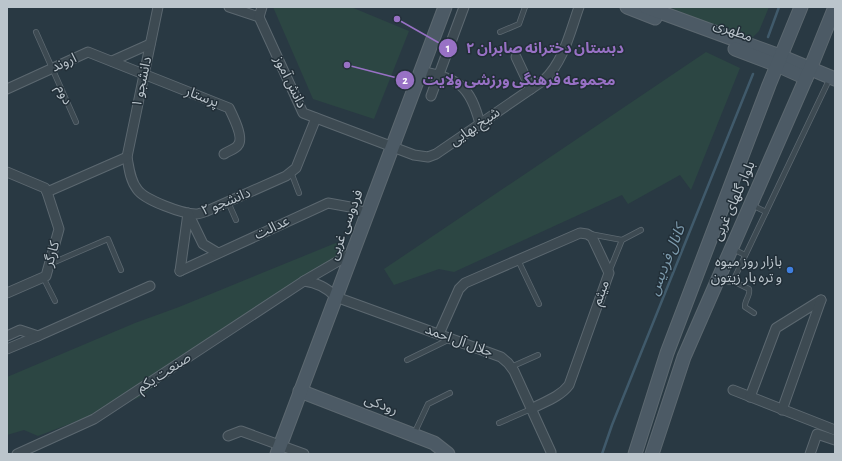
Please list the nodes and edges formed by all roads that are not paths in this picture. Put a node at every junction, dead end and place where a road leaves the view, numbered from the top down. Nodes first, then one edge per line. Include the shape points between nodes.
1 (158, 7) edge
2 (229, 7) edge
3 (262, 7) edge
4 (445, 7) edge
5 (464, 7) edge
6 (525, 7) edge
7 (578, 7) edge
8 (627, 7) edge
9 (801, 7) edge
10 (835, 7) edge
11 (646, 9) edge
12 (258, 17) junction
13 (36, 32) dead end
14 (500, 32) dead end
15 (150, 44) junction
16 (753, 56) junction
17 (516, 57) dead end
18 (778, 60) junction
19 (112, 61) junction
20 (52, 68) junction
21 (420, 71) junction
22 (808, 73) junction
23 (144, 74) junction
24 (440, 75) junction
25 (832, 78) edge
26 (769, 85) junction
27 (7, 89) edge
28 (531, 89) junction
29 (431, 96) dead end
30 (316, 118) junction
31 (76, 122) dead end
32 (480, 124) junction
33 (392, 147) junction
34 (224, 154) dead end
35 (127, 157) junction
36 (7, 172) edge
37 (291, 172) junction
38 (47, 192) junction
39 (299, 193) dead end
40 (228, 202) junction
41 (750, 204) junction
42 (766, 212) junction
43 (188, 213) junction
44 (367, 214) junction
45 (236, 220) dead end
46 (641, 230) dead end
47 (587, 234) junction
48 (622, 240) junction
49 (731, 248) junction
50 (218, 253) junction
51 (352, 253) junction
52 (745, 255) junction
53 (518, 260) junction
54 (49, 264) junction
55 (121, 270) dead end
56 (609, 273) junction
57 (43, 277) junction
58 (718, 277) junction
59 (304, 281) junction
60 (733, 281) junction
61 (150, 286) dead end
62 (7, 293) edge
63 (336, 296) junction
64 (55, 300) dead end
65 (539, 304) dead end
66 (754, 313) dead end
67 (439, 334) junction
68 (7, 336) edge
69 (38, 336) junction
70 (452, 339) junction
71 (7, 349) edge
72 (538, 355) dead end
73 (407, 360) dead end
74 (511, 367) junction
75 (733, 390) dead end
76 (300, 391) junction
77 (450, 393) dead end
78 (750, 397) junction
79 (531, 409) junction
80 (782, 410) junction
81 (499, 423) dead end
82 (835, 430) edge
83 (414, 435) junction
84 (228, 436) dead end
85 (835, 440) edge
86 (278, 450) edge
87 (17, 454) edge
88 (304, 454) edge
89 (448, 454) edge
90 (550, 454) edge
91 (635, 454) edge
92 (652, 454) edge
93 (810, 454) edge

1 - 15 street, دانشجو ۱
2 - 12 street
3 - 12 street
4 - 21 main road, فردوسی غربی
5 - 24 street
6 - 14 lane via 518,24
7 - 28 street, شیخ بهایی via 553,72
8 - 11 main road, مطهری
9 - 18 main road, بلوار گلهای غربی
10 - 22 main road, بلوار گلهای غربی
11 - 16 main road, مطهری
11 - 18 main road
12 - 30 street, دانش آموز via 303,113
13 - 20 lane, دوم
15 - 19 street
15 - 23 street, دانشجو ۱
16 - 18 main road, مطهری
16 - 26 main road via 764,68
17 - 28 street
18 - 22 main road, مطهری
18 - 26 main road, بلوار گلهای غربی
19 - 20 street, اروند via 88,52
19 - 23 street, اروند
20 - 27 street, اروند
20 - 31 lane, دوم
21 - 24 street
21 - 33 main road, فردوسی غربی
22 - 25 main road, مطهری
22 - 41 main road, بلوار گلهای غربی
23 - 34 street, پرستار via 230,108 240,142 238,147
23 - 35 street, دانشجو ۱
24 - 29 street
24 - 32 street via 456,81 465,88 476,107
25 - 42 lane
26 - 91 main road, بلوار گلهای غربی via 667,353
28 - 32 street, شیخ بهایی
30 - 33 street, دانش آموز
30 - 37 street via 296,168
32 - 33 street, شیخ بهایی via 428,158
33 - 44 main road, فردوسی غربی
35 - 38 street
35 - 43 street, دانشجو ۲ via 130,176 137,190 147,199
36 - 38 street via 45,188
37 - 39 lane
37 - 40 street, دانشجو ۲
38 - 54 street, کارگر via 60,229
40 - 43 street, دانشجو ۲ via 207,211
40 - 45 lane
41 - 42 lane
41 - 49 main road, بلوار گلهای غربی
42 - 52 lane
43 - 50 street via 203,244
43 - 50 street, عدالت via 180,271
44 - 50 street, عدالت via 350,207 328,203
44 - 51 main road, فردوسی غربی
46 - 48 lane
47 - 48 lane
47 - 53 street via 580,233
47 - 56 street, میثم via 592,237
48 - 56 lane
49 - 52 lane
49 - 58 main road, بلوار گلهای غربی
51 - 59 street, صنعت یکم
51 - 63 main road, فردوسی غربی
52 - 60 lane
53 - 65 lane
53 - 67 street via 465,283 459,289
54 - 55 lane via 108,239
54 - 57 street, کارگر via 46,276
56 - 79 street, میثم via 569,385 559,395
57 - 62 street, کارگر
57 - 64 lane
58 - 60 lane
58 - 92 main road, بلوار گلهای غربی via 684,357
59 - 63 street via 316,283
59 - 87 street, صنعت یکم via 94,419
60 - 66 lane via 749,289 745,307
61 - 69 street
63 - 67 street, جلال آل احمد
63 - 76 main road, فردوسی غربی
67 - 70 street, جلال آل احمد
68 - 69 street via 20,330
69 - 71 street
70 - 73 lane
70 - 74 street, جلال آل احمد via 501,357
72 - 74 lane
74 - 79 street, جلال آل احمد
75 - 78 street
76 - 83 main road, رودکی
76 - 86 main road, فردوسی غربی
77 - 83 lane via 428,404
78 - 80 street
78 - 80 street via 776,328 821,300
79 - 81 lane
79 - 90 street, جلال آل احمد
80 - 82 street
83 - 89 main road, رودکی via 434,443
84 - 86 street via 242,431
85 - 93 street via 817,434
86 - 88 street

